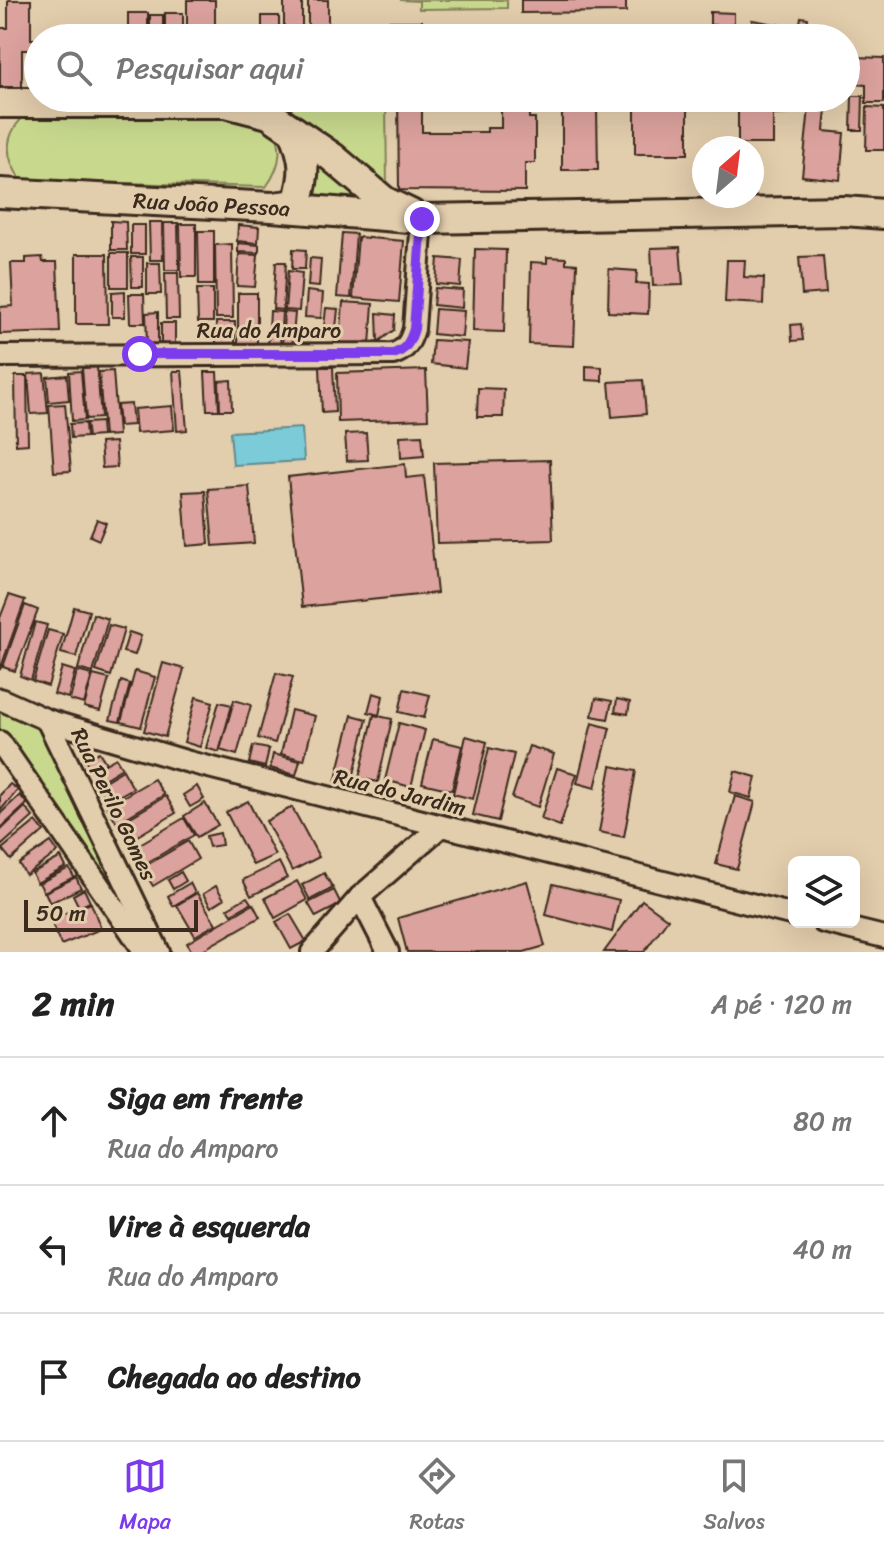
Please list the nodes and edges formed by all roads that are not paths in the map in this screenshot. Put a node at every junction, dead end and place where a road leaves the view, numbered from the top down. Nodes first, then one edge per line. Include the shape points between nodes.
1 (0, 103) edge
2 (24, 103) edge
3 (261, 112) edge
4 (294, 131) junction
5 (0, 193) edge
6 (272, 207) junction
7 (884, 214) edge
8 (422, 219) junction
9 (0, 356) edge
10 (0, 699) edge
11 (47, 720) junction
12 (0, 742) edge
13 (440, 827) junction
14 (360, 897) junction
15 (788, 914) edge
16 (847, 928) edge
17 (884, 937) edge
18 (145, 952) edge
19 (159, 952) edge
20 (312, 952) edge
21 (388, 952) edge

1 - 2 main road
3 - 4 main road
4 - 6 main road via 303,155 304,180 297,204
4 - 8 main road via 384,201
5 - 6 main road, Rua João Pessoa
6 - 8 main road, Rua João Pessoa
7 - 8 main road, Rua João Pessoa
8 - 9 street, Rua do Amparo via 414,329 402,351 393,354
10 - 11 street, Rua do Jardim
11 - 13 street, Rua do Jardim
11 - 19 street, Rua Perilo Gomes
12 - 18 street, Rua Perilo Gomes
13 - 14 street
13 - 15 street, Rua do Jardim
14 - 20 street
14 - 21 street
16 - 17 street

